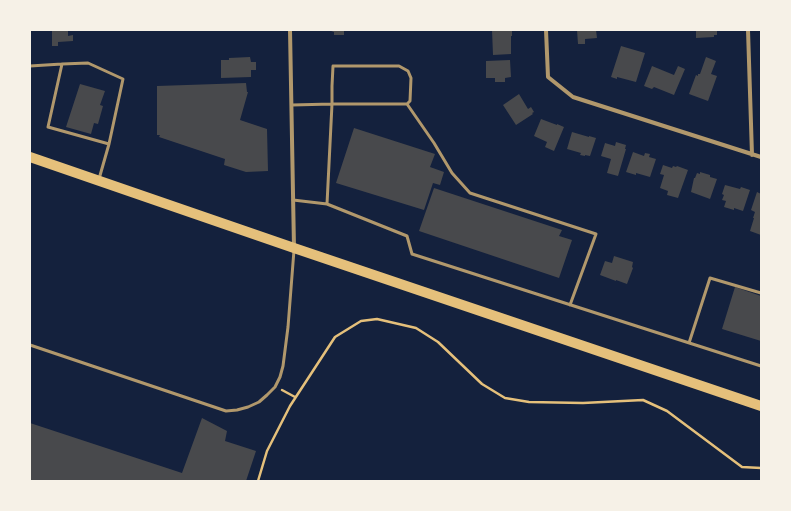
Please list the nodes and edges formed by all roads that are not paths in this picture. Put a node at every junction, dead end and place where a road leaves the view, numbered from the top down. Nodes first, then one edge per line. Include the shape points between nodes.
1 (290, 30) edge
2 (546, 30) edge
3 (748, 30) edge
4 (62, 64) junction
5 (30, 66) edge
6 (332, 104) junction
7 (407, 104) junction
8 (292, 105) junction
9 (109, 144) junction
10 (752, 155) junction
11 (30, 157) edge
12 (761, 157) edge
13 (98, 181) junction
14 (293, 200) junction
15 (327, 204) junction
16 (294, 248) junction
17 (761, 293) edge
18 (570, 305) junction
19 (689, 343) junction
20 (30, 345) edge
21 (761, 366) edge
22 (761, 406) edge

1 - 8 street
2 - 10 street via 548,77 573,97
3 - 10 street
4 - 5 lane
4 - 9 lane via 48,127
4 - 9 lane via 88,63 123,79
6 - 7 lane
6 - 7 lane via 333,66 399,66 408,71 411,78 410,101
6 - 8 lane
6 - 15 lane
7 - 18 lane via 452,173 470,193 596,234
8 - 14 street
9 - 13 lane
10 - 12 street
11 - 13 main road
13 - 16 main road
14 - 15 lane
14 - 16 street
15 - 18 lane via 407,236 412,254
16 - 20 lane via 288,328 280,377 267,395 243,409 226,411
16 - 22 main road
17 - 19 lane via 710,278
18 - 19 lane
19 - 21 lane

